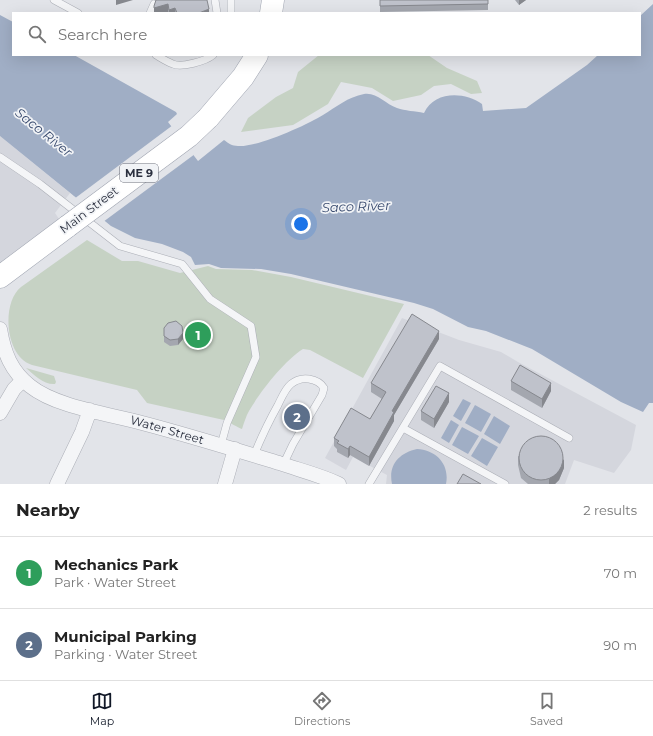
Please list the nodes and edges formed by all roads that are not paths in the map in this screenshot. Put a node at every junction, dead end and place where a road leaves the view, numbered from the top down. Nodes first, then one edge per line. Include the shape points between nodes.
1 (54, 0) edge
2 (215, 0) edge
3 (230, 0) edge
4 (273, 0) edge
5 (154, 4) edge
6 (76, 12) edge
7 (150, 12) edge
8 (217, 12) edge
9 (231, 12) edge
10 (271, 12) edge
11 (158, 56) edge
12 (212, 56) edge
13 (256, 56) edge
14 (0, 157) edge
15 (3, 272) edge
16 (0, 329) edge
17 (4, 356) edge
18 (23, 380) junction
19 (90, 410) junction
20 (0, 413) edge
21 (403, 428) junction
22 (569, 438) dead end
23 (221, 445) junction
24 (235, 449) junction
25 (254, 455) junction
26 (283, 465) junction
27 (58, 484) edge
28 (225, 484) edge
29 (339, 484) edge
30 (369, 484) edge
31 (505, 484) edge

1 - 6 lane
2 - 8 lane
3 - 9 lane
4 - 10 main road
5 - 7 lane
11 - 12 lane via 174,65 194,63
13 - 15 main road, Main Street / ME 9, bridge via 224,102 189,136
14 - 23 lane via 40,184 120,246 182,264 210,299 252,326 256,357 227,423
16 - 17 street, Water Street
17 - 18 street, Water Street
18 - 19 street, Water Street via 57,401
18 - 20 street via 14,389
19 - 23 street, Water Street
19 - 27 street
21 - 22 lane via 440,366
21 - 30 lane
21 - 31 lane
23 - 24 street, Water Street
24 - 25 street, Water Street
24 - 28 street
25 - 26 street, Water Street
25 - 26 lane via 286,389 295,381 312,379 321,384 324,390
26 - 29 street, Water Street

